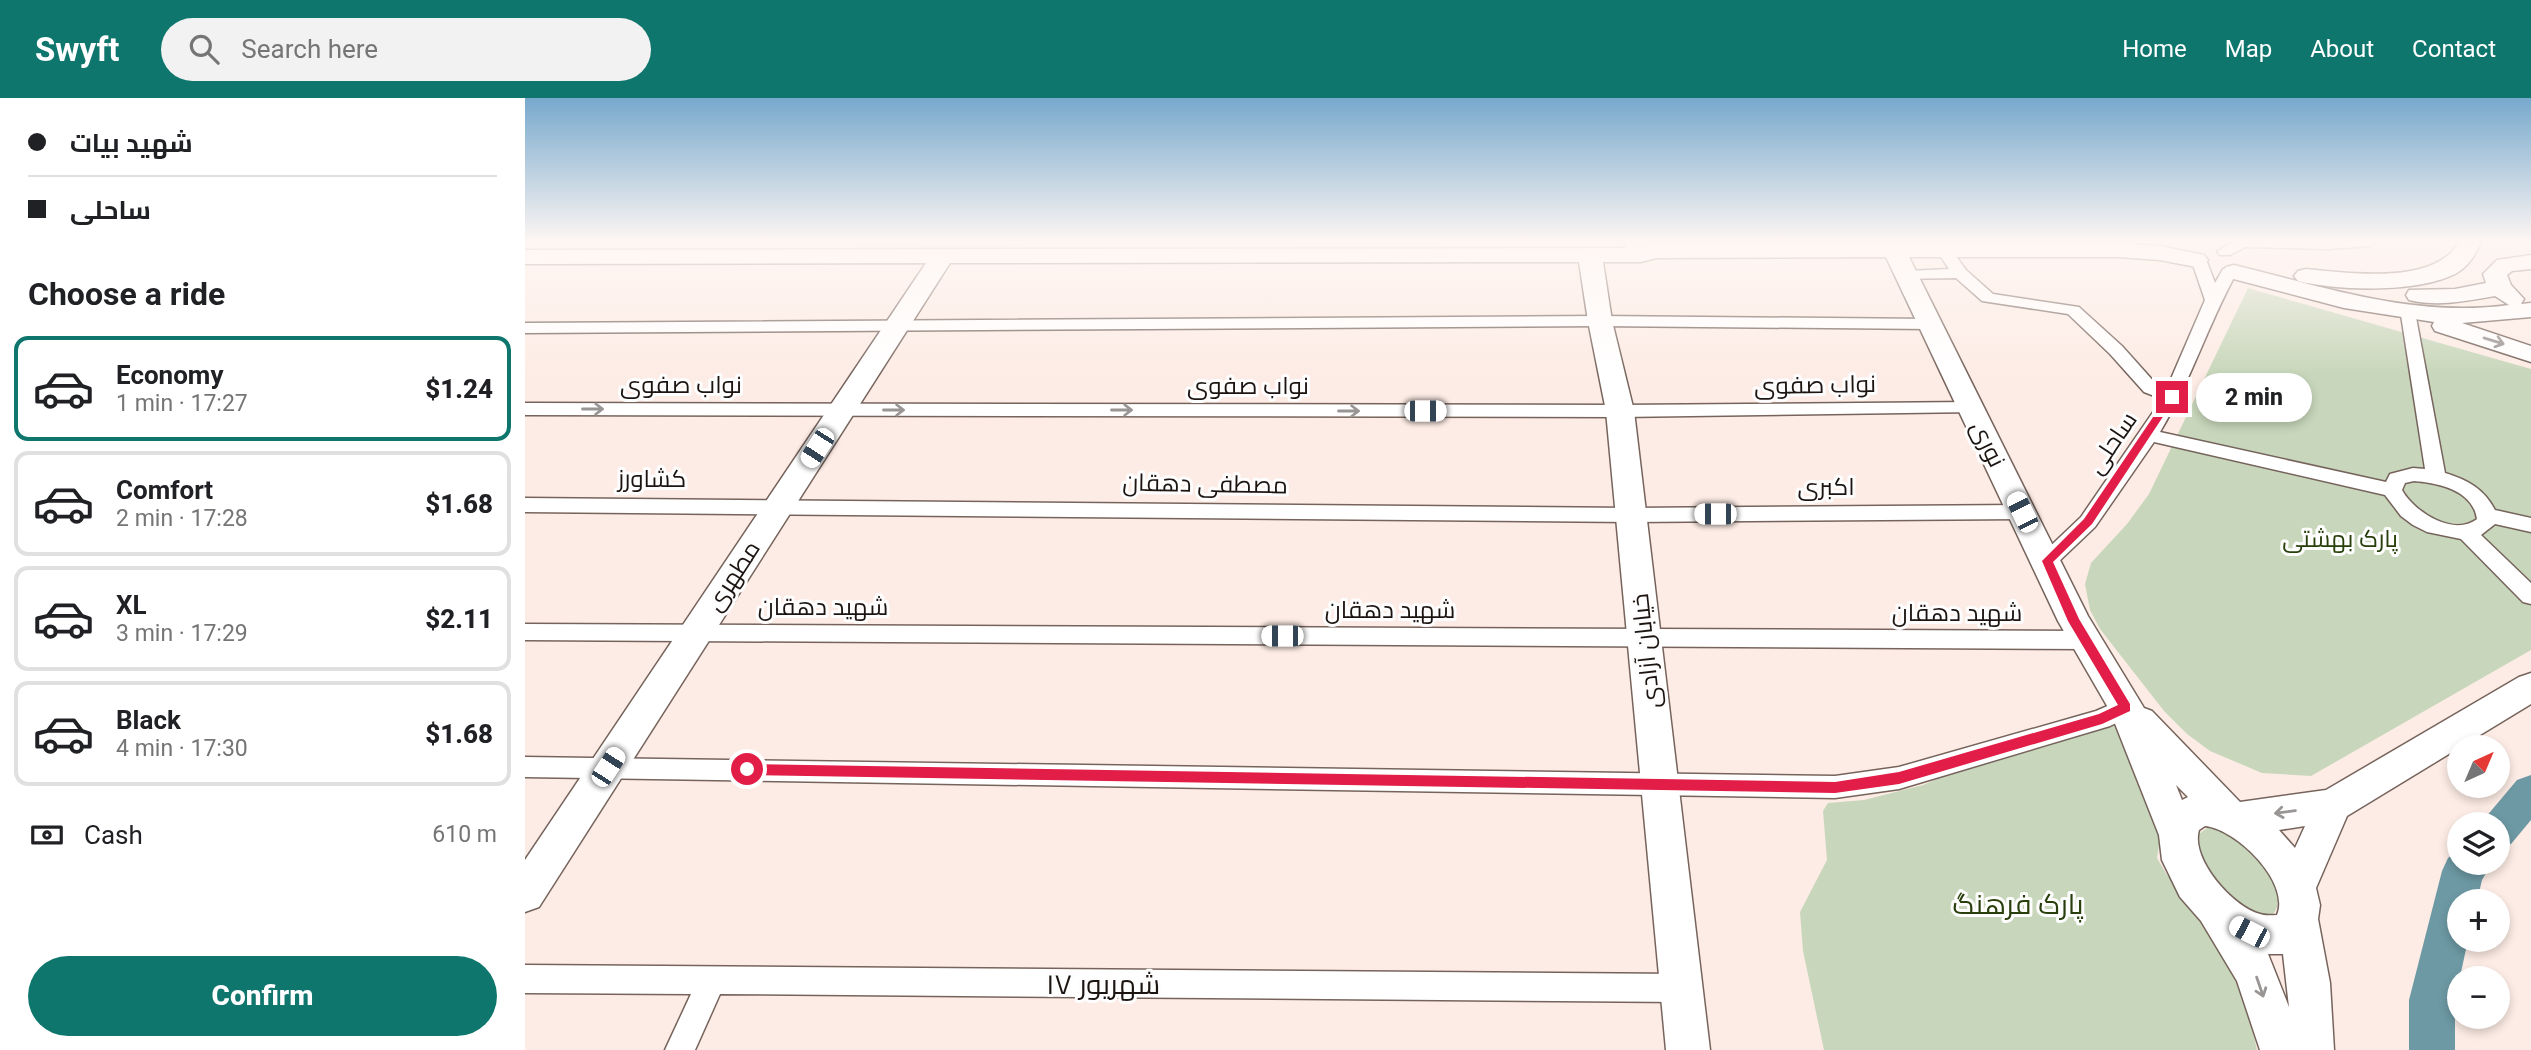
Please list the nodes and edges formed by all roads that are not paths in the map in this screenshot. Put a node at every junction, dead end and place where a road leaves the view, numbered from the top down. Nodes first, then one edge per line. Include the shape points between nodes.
1 (924, 285) edge
2 (1594, 285) edge
3 (1911, 285) edge
4 (1974, 285) edge
5 (2216, 285) edge
6 (2216, 285) edge
7 (2305, 285) edge
8 (2354, 285) edge
9 (2500, 288) joint
10 (2213, 300) junction
11 (2531, 310) edge
12 (2409, 315) junction
13 (1600, 321) junction
14 (1930, 324) junction
15 (525, 328) edge
16 (896, 328) junction
17 (2531, 354) edge
18 (2172, 397) junction
19 (1971, 408) junction
20 (525, 409) edge
21 (842, 410) junction
22 (1620, 411) junction
23 (2149, 435) junction
24 (2436, 477) junction
25 (2392, 491) junction
26 (525, 505) edge
27 (779, 506) junction
28 (2022, 512) junction
29 (1631, 515) junction
30 (2487, 515) junction
31 (2531, 525) edge
32 (2466, 532) junction
33 (2047, 561) junction
34 (2531, 596) edge
35 (525, 632) edge
36 (696, 633) junction
37 (1644, 638) junction
38 (2087, 640) junction
39 (2531, 687) edge
40 (2126, 707) junction
41 (525, 767) edge
42 (608, 767) junction
43 (1660, 784) junction
44 (2333, 805) junction
45 (2232, 816) junction
46 (2177, 833) junction
47 (525, 894) edge
48 (2297, 904) junction
49 (2214, 908) junction
50 (525, 979) edge
51 (712, 980) junction
52 (1682, 988) junction
53 (680, 1050) edge
54 (1688, 1050) edge
55 (2282, 1050) edge
56 (2312, 1050) edge

1 - 16 main road, مطهری
2 - 13 main road, خیابان آزادی
3 - 14 main road, نوری
4 - 18 street via 1988,298 2073,310 2150,388
5 - 10 street, ساحلی
6 - 10 street
7 - 12 main road via 2368,307
8 - 9 main road via 2398,294 2455,296
9 - 11 main road
10 - 18 street, ساحلی
11 - 12 main road via 2482,317
12 -> 17 main road
12 - 24 street
13 - 14 street
13 - 16 street
13 - 22 main road, خیابان آزادی
14 - 19 main road, نوری
15 - 16 street
16 - 21 main road, مطهری
18 - 23 street, ساحلی
19 - 22 street, نواب صفوی
19 - 28 main road, نوری
20 -> 21 street, نواب صفوی
21 -> 22 street, نواب صفوی
21 - 27 main road, مطهری
22 - 29 main road, خیابان آزادی
23 - 25 street
23 - 33 street, ساحلی via 2088,522
24 - 25 street via 2404,476 2393,484
24 - 30 street via 2470,493
25 - 32 street via 2399,505 2418,519
26 - 27 street, کشاورز
27 - 29 street, مصطفی دهقان
27 - 36 main road, مطهری
28 - 29 street, اکبری
28 - 33 main road, نوری
29 - 37 main road, خیابان آزادی
30 - 31 street
30 - 32 street via 2483,526
32 - 34 street
33 - 38 main road, نوری
35 - 36 street, شهید دهقان
36 - 37 street, شهید دهقان
36 - 42 main road, مطهری
37 - 38 street, شهید دهقان
37 - 43 main road, خیابان آزادی
38 - 40 main road, نوری
39 - 44 main road
40 - 43 street via 2102,719 1899,778 1835,787
40 - 45 main road
40 - 46 main road
41 - 42 street
42 - 43 street
42 - 47 main road, مطهری
43 - 52 main road, خیابان آزادی
44 -> 45 main road
44 - 48 main road
45 - 46 main road via 2213,810 2191,811
45 - 48 main road via 2269,845 2285,866
46 - 49 main road via 2183,863
48 - 49 main road via 2295,928 2287,934 2263,937 2236,926
48 - 56 main road via 2309,983
49 -> 55 main road via 2255,971
50 - 51 street, ۱۷ شهریور
51 - 52 street, ۱۷ شهریور
51 - 53 street
52 - 54 main road, خیابان آزادی

